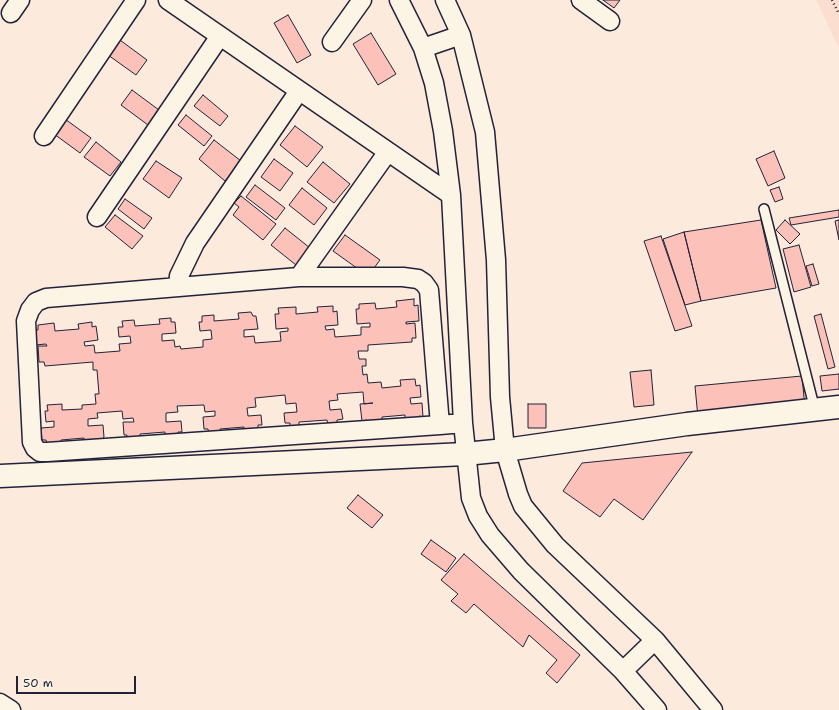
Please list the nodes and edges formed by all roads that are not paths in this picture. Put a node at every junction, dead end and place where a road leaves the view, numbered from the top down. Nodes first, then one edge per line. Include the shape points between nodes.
1 (136, 0) edge
2 (168, 0) edge
3 (362, 0) edge
4 (399, 0) edge
5 (445, 0) edge
6 (581, 0) edge
7 (610, 21) dead end
8 (461, 35) junction
9 (220, 36) junction
10 (332, 42) dead end
11 (423, 48) junction
12 (299, 90) junction
13 (44, 136) dead end
14 (387, 153) junction
15 (451, 195) junction
16 (764, 209) dead end
17 (97, 217) dead end
18 (299, 277) junction
19 (178, 287) junction
20 (839, 407) edge
21 (815, 410) junction
22 (463, 423) junction
23 (440, 425) junction
24 (505, 450) junction
25 (465, 454) junction
26 (0, 476) edge
27 (655, 640) junction
28 (623, 671) junction
29 (0, 702) edge
30 (11, 710) edge
31 (657, 710) edge
32 (713, 710) edge

1 - 13 street
2 - 9 street
3 - 10 street
4 - 11 street
5 - 8 street
6 - 7 street
8 - 11 street
8 - 24 street via 485,132 496,260 500,397
9 - 12 street
9 - 17 street
11 - 15 street via 434,83
12 - 14 street
12 - 19 street via 194,243 179,276
14 - 15 street
14 - 18 street
15 - 22 street
16 - 21 lane
18 - 19 street
18 - 23 street via 403,277 418,279 424,283 429,290
19 - 23 street via 46,298 36,302 26,320 34,448 40,452 47,452
20 - 21 street
21 - 24 street via 687,424
22 - 23 street
22 - 25 street
24 - 25 street
24 - 27 street via 518,494 534,521 555,545
25 - 26 street
25 - 28 street via 471,498 490,535 521,571
27 - 28 street
27 - 32 street
28 - 31 street
29 - 30 street

